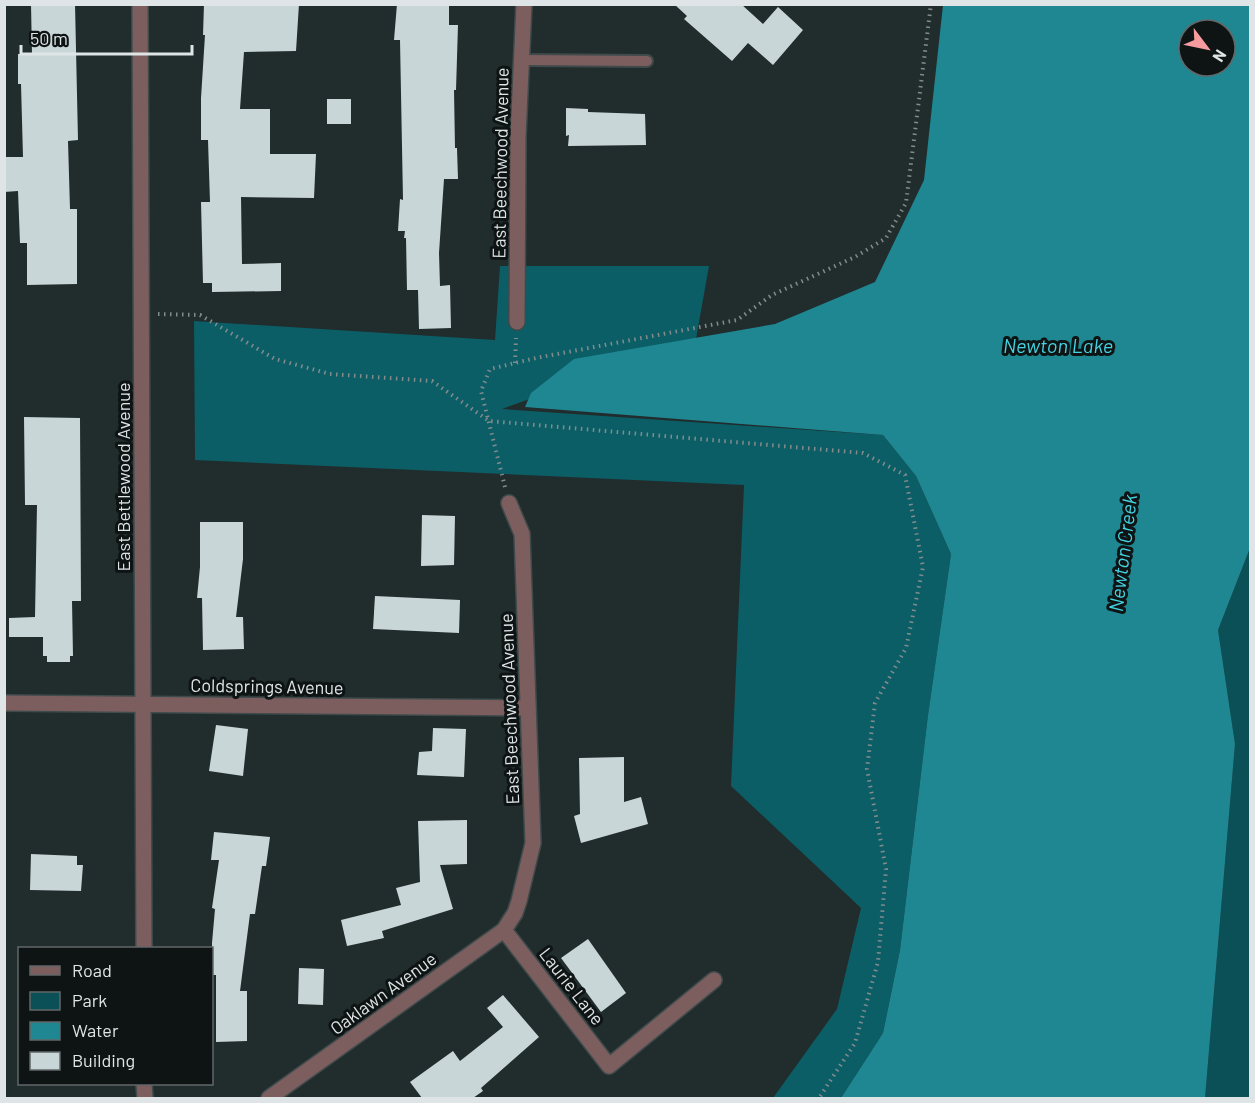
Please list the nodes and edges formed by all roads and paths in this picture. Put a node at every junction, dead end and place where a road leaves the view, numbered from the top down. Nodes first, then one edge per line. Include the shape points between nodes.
1 (140, 4) edge
2 (524, 4) edge
3 (931, 4) edge
4 (522, 60) junction
5 (648, 61) dead end
6 (141, 314) junction
7 (517, 322) dead end
8 (489, 422) junction
9 (508, 503) joint
10 (4, 703) edge
11 (143, 704) junction
12 (528, 708) junction
13 (514, 913) joint
14 (504, 930) junction
15 (144, 947) edge
16 (714, 980) dead end
17 (269, 1098) edge
18 (819, 1098) edge

1 - 6 street, East Bettlewood Avenue
2 - 4 street, East Beechwood Avenue
3 - 8 path via 906,203 886,238 772,296 737,320 490,369 481,391
4 - 5 lane
4 - 7 street, East Beechwood Avenue
6 - 8 path via 200,315 275,359 330,374 432,381
6 - 11 street, East Bettlewood Avenue
8 - 9 path
8 - 18 path via 863,453 905,475 923,567 906,648 874,703 867,769 886,869 878,962 855,1043
9 - 12 street, East Beechwood Avenue via 522,534
10 - 11 street, Coldsprings Avenue
11 - 12 street, Coldsprings Avenue
11 - 15 street, East Bettlewood Avenue
12 - 13 street, East Beechwood Avenue via 533,843
13 - 14 street, Oaklawn Avenue
14 - 16 street, Laurie Lane via 609,1066
14 - 17 street, Oaklawn Avenue

